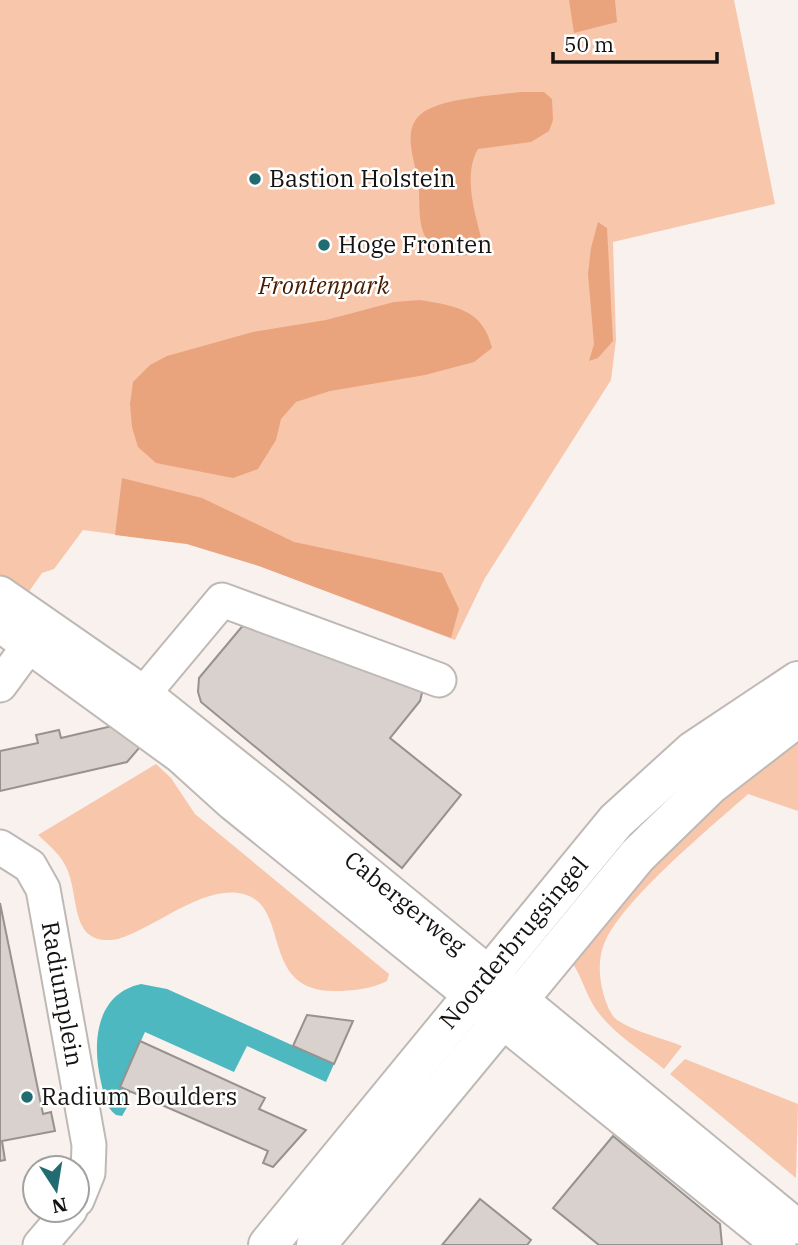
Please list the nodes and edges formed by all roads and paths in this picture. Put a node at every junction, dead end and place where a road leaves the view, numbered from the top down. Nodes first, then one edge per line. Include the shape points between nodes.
1 (16, 620) edge
2 (439, 680) dead end
3 (798, 681) edge
4 (0, 685) edge
5 (135, 704) junction
6 (798, 716) edge
7 (0, 847) edge
8 (479, 984) junction
9 (509, 1008) junction
10 (89, 1154) edge
11 (58, 1224) edge
12 (782, 1228) edge
13 (40, 1245) edge
14 (268, 1245) edge
15 (316, 1245) edge

1 - 4 street
1 - 5 street, Cabergerweg
2 - 5 street via 222,600
3 - 8 main road, Noorderbrugsingel via 719,732 642,794
5 - 8 street, Cabergerweg
6 - 9 main road, Noorderbrugsingel via 671,821
7 - 10 street, Radiumplein via 30,866 43,889
8 - 9 street, Cabergerweg
8 - 14 main road, Noorderbrugsingel
9 - 12 street, Cabergerweg
9 - 15 main road, Noorderbrugsingel
11 - 13 street

